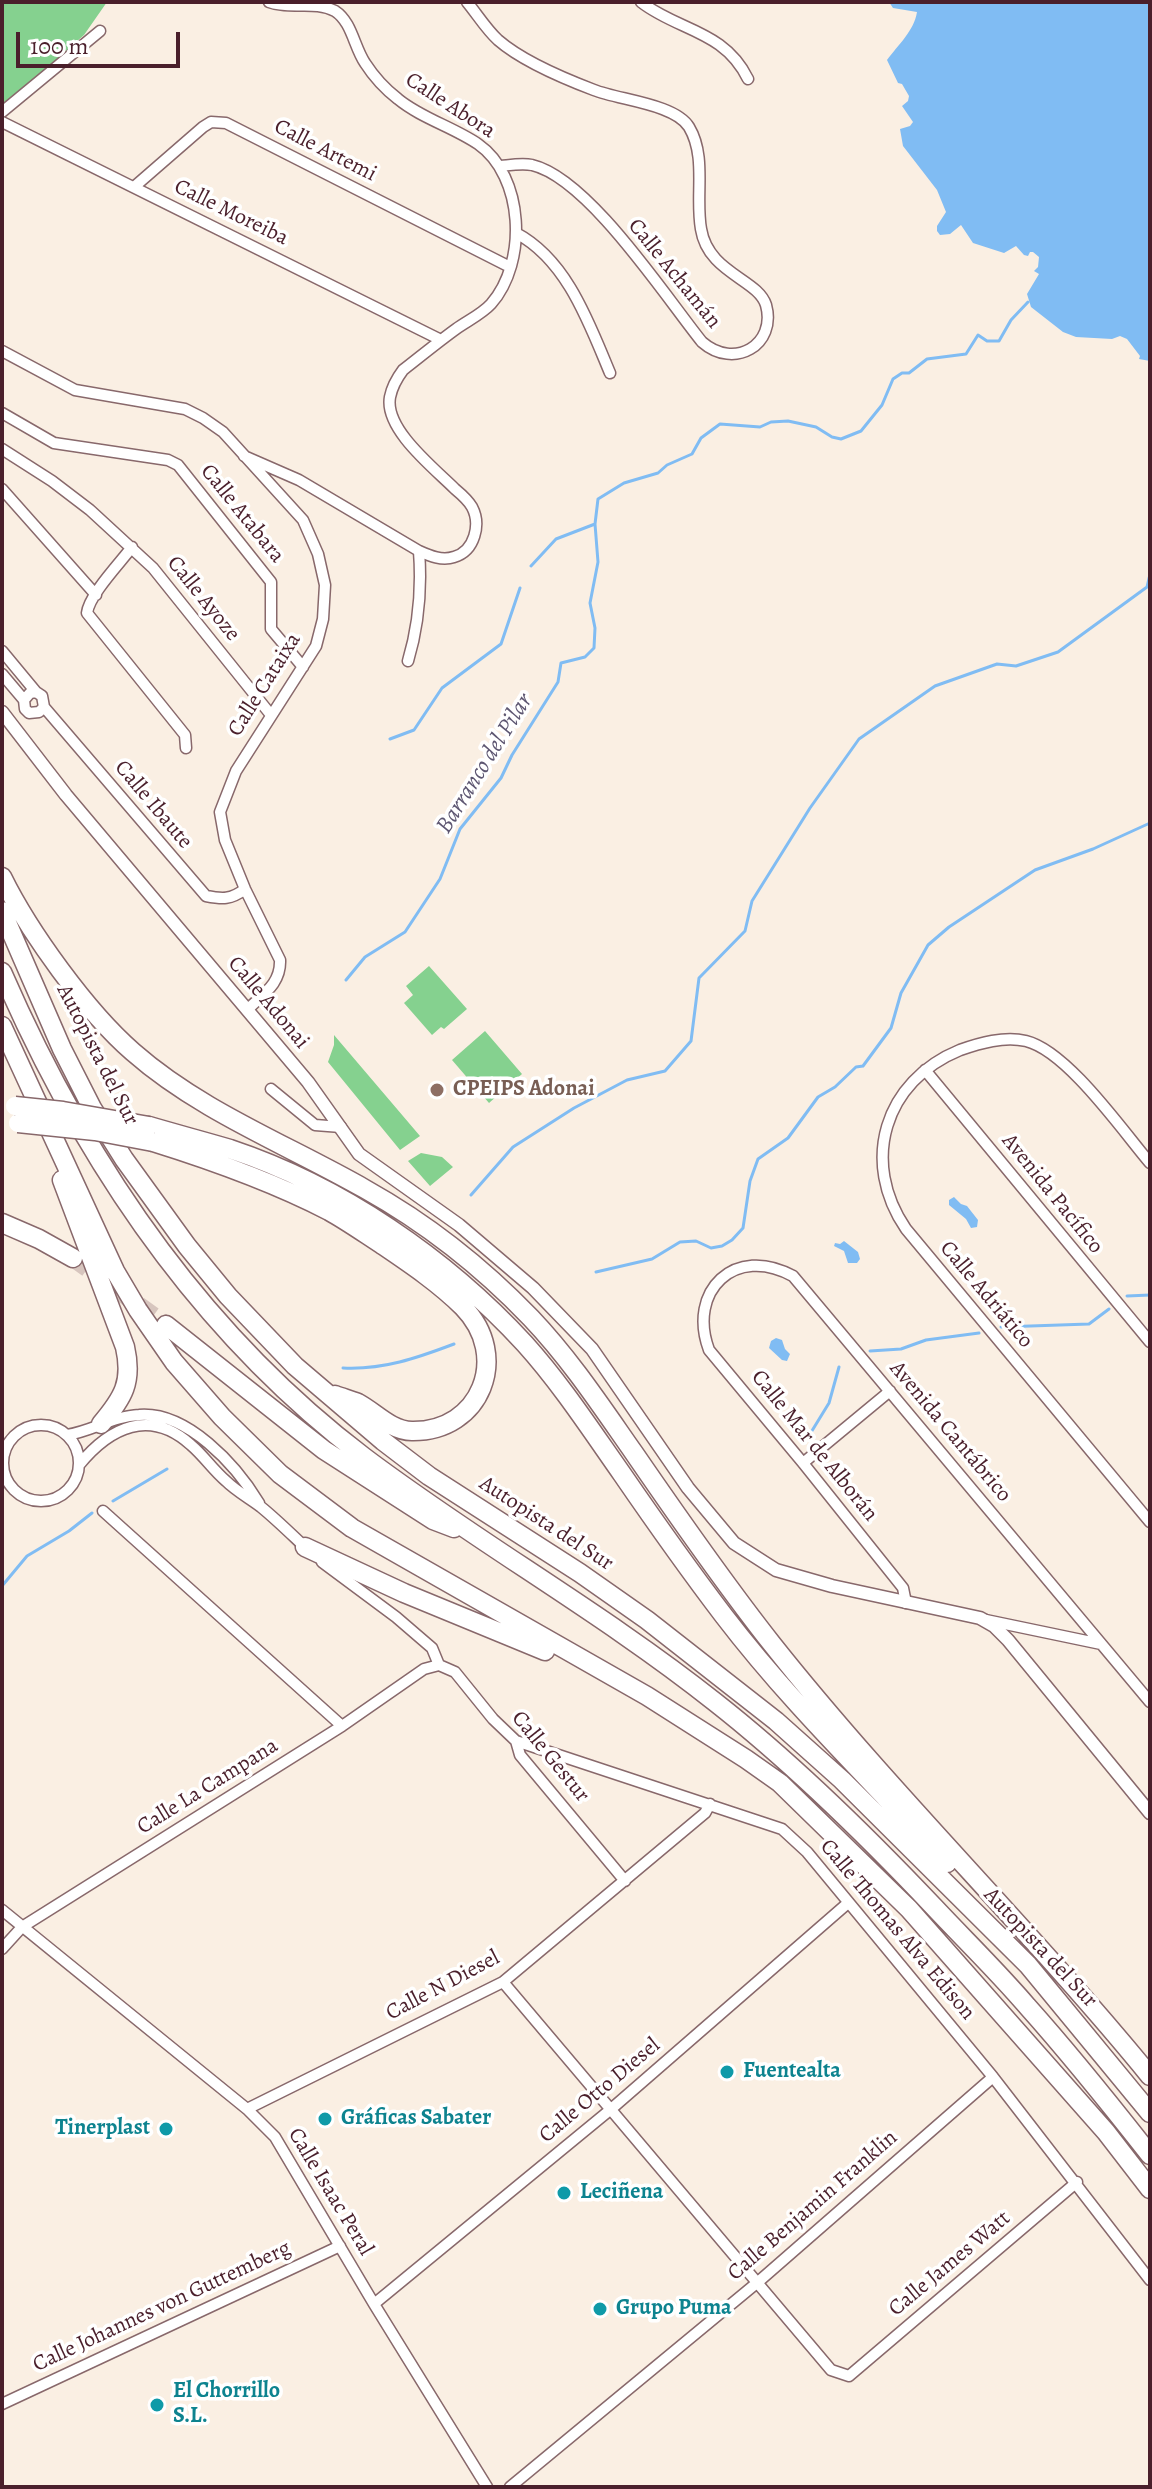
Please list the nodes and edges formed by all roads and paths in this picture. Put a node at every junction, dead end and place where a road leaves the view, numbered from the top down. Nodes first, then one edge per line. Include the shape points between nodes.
1 (269, 2) edge
2 (467, 2) edge
3 (641, 2) edge
4 (100, 31) dead end
5 (748, 79) dead end
6 (2, 112) edge
7 (2, 122) edge
8 (501, 166) junction
9 (134, 187) junction
10 (516, 233) junction
11 (510, 267) junction
12 (441, 340) junction
13 (2, 351) edge
14 (610, 373) dead end
15 (2, 413) edge
16 (2, 449) edge
17 (244, 456) junction
18 (2, 489) edge
19 (132, 547) junction
20 (419, 551) junction
21 (96, 595) junction
22 (2, 651) edge
23 (408, 661) dead end
24 (303, 667) junction
25 (2, 674) edge
26 (36, 692) junction
27 (24, 700) junction
28 (44, 707) junction
29 (2, 712) edge
30 (271, 715) junction
31 (186, 748) dead end
32 (2, 877) edge
33 (245, 889) junction
34 (2, 911) edge
35 (2, 972) edge
36 (247, 1010) junction
37 (2, 1026) edge
38 (925, 1070) junction
39 (271, 1089) dead end
40 (31, 1090) junction
41 (9, 1115) edge
42 (341, 1127) junction
43 (151, 1134) junction
44 (1150, 1163) edge
45 (2, 1223) edge
46 (73, 1258) tunnel mouth
47 (702, 1310) joint
48 (166, 1325) tunnel mouth
49 (1150, 1342) edge
50 (319, 1389) junction
51 (890, 1391) junction
52 (101, 1424) junction
53 (67, 1435) junction
54 (803, 1463) junction
55 (79, 1465) junction
56 (262, 1508) junction
57 (103, 1511) dead end
58 (1150, 1522) edge
59 (478, 1536) junction
60 (305, 1547) junction
61 (906, 1603) junction
62 (1076, 1613) junction
63 (980, 1618) junction
64 (1025, 1628) junction
65 (1072, 1637) junction
66 (1101, 1644) junction
67 (1012, 1645) junction
68 (439, 1665) junction
69 (647, 1696) junction
70 (1150, 1702) edge
71 (342, 1726) junction
72 (516, 1741) junction
73 (710, 1804) junction
74 (1150, 1813) edge
75 (625, 1881) junction
76 (848, 1903) junction
77 (2, 1910) edge
78 (22, 1927) junction
79 (2, 1949) edge
80 (1028, 1965) junction
81 (503, 1982) junction
82 (1150, 2076) edge
83 (993, 2077) junction
84 (247, 2109) junction
85 (610, 2110) junction
86 (1150, 2113) edge
87 (1150, 2155) edge
88 (1077, 2182) junction
89 (1150, 2189) edge
90 (340, 2246) junction
91 (1150, 2280) edge
92 (758, 2282) junction
93 (374, 2304) junction
94 (2, 2404) edge
95 (487, 2487) edge
96 (510, 2487) edge

1 - 8 street, Calle Abora via 335,11 363,61 400,101 479,144
2 - 8 street, Calle Achamán via 494,37 519,54 594,90 671,113 688,125 698,154 701,231 728,273 759,292 766,305 763,335 740,354 713,351 576,189 533,166
3 - 5 street via 723,47
4 - 6 street
7 - 9 street, Calle Moreiba
8 - 10 street, Calle Abora
9 - 11 street, Calle Artemi via 203,127 226,123
9 - 12 street, Calle Moreiba
10 - 11 street, Calle Abora
10 - 14 street via 533,242 559,270
11 - 12 street, Calle Abora via 490,305
12 - 20 street, Calle Abora via 403,370 389,400 391,413 401,434 471,505 477,520 474,540 455,557 438,559
13 - 17 street, Calle Cataixa via 75,390 185,409 223,432
15 - 24 street, Calle Atabara via 54,443 178,465 271,582 271,629
16 - 19 street, Calle Ayoze via 52,481
17 - 20 street, Calle Abora via 299,480
17 - 24 street, Calle Cataixa via 303,520 318,554 325,585 323,619
18 - 21 street
19 - 21 street
19 - 30 street, Calle Ayoze
20 - 23 street via 421,596
21 - 31 street via 87,608 90,619 185,735
22 - 26 street
24 - 30 street, Calle Cataixa
25 - 27 street
26 - 27 street
26 - 28 street
27 - 28 street via 29,713
28 - 33 street, Calle Ibaute via 206,896 223,900
29 - 36 street, Calle Adonai
30 - 33 street, Calle Cataixa via 236,771 220,812
32 - 82 highway via 53,957 133,1052 193,1096 369,1191 431,1232 532,1319 576,1369 772,1644
33 - 36 street, Calle Cataixa via 281,972
34 - 50 highway, Autopista del Sur via 62,1049 124,1159 220,1286
35 - 59 highway via 31,1040 115,1189 208,1309 322,1422
36 - 42 street, Calle Adonai
37 - 40 highway
38 - 44 street, Calle Adriático via 982,1041 1026,1041 1068,1065
38 - 49 street, Avenida Pacífico
38 - 58 street, Calle Adriático via 898,1099 885,1130 881,1167 894,1213
39 - 42 street via 315,1125
40 - 52 highway via 129,1365 123,1394
40 - 69 highway via 115,1271 174,1362 222,1417 280,1474 352,1528
41 - 43 highway, bridge via 95,1131
42 - 61 street, Calle Adonai via 359,1154 459,1225 533,1288 592,1349 688,1488 734,1543 776,1570
43 - 50 highway via 331,1212 411,1264 479,1325 488,1355 483,1389 464,1414 445,1427 409,1431
43 - 80 highway via 232,1150 337,1197 415,1247 478,1298 525,1344 579,1412 760,1660 1002,1923
45 - 46 highway
47 - 51 street, Avenida Cantábrico via 719,1280 733,1270 749,1265 778,1268 793,1276
47 - 54 street, Calle Mar de Alborán via 701,1331 709,1350
48 - 59 highway via 324,1450 433,1520
50 - 80 highway, Autopista del Sur via 429,1476 580,1573 752,1701 842,1780
51 - 54 street
51 - 62 street, Avenida Cantábrico
52 - 53 street
52 - 56 street via 137,1415 176,1421 197,1432
53 - 55 street
53 - 55 street via 52,1426 19,1431 7,1444 5,1478 30,1501 47,1502 63,1495
54 - 61 street, Calle Mar de Alborán via 903,1588
55 - 56 street via 115,1432 151,1426 190,1444 227,1483
56 - 60 street, Calle Gestur
57 - 71 street
59 - 87 highway via 633,1639 832,1802 1027,2005
60 - 68 street, Calle Gestur via 432,1648
60 - 69 highway
61 - 63 street, Calle Adonai
62 - 65 street
62 - 66 street, Avenida Cantábrico
63 - 64 street
63 - 67 street
64 - 65 street
64 - 67 street
65 - 66 street
66 - 70 street, Avenida Cantábrico
67 - 74 street
68 - 71 street, Calle La Campana via 424,1669
68 - 72 street, Calle Gestur via 455,1672
69 - 89 highway via 780,1783 909,1909
71 - 78 street, Calle La Campana
72 - 73 street, Calle Thomas Alva Edison
72 - 75 street, Calle Gestur via 520,1755
73 - 75 street, Calle N Diesel
73 - 76 street, Calle Thomas Alva Edison via 782,1829
75 - 81 street, Calle N Diesel
76 - 83 street, Calle Thomas Alva Edison
76 - 85 street, Calle Otto Diesel
77 - 78 street, Calle Isaac Peral
78 - 79 street, Calle La Campana
78 - 84 street, Calle Isaac Peral
80 - 86 highway, Autopista del Sur
81 - 84 street, Calle N Diesel
81 - 85 street
83 - 88 street, Calle Thomas Alva Edison
83 - 92 street, Calle Benjamin Franklin
84 - 90 street, Calle Isaac Peral via 275,2137
85 - 92 street
85 - 93 street, Calle Otto Diesel
88 - 91 street, Calle Thomas Alva Edison
88 - 92 street, Calle James Watt via 849,2376 831,2370
90 - 93 street, Calle Isaac Peral
90 - 94 street, Calle Johannes von Guttemberg
92 - 96 street, Calle Benjamin Franklin
93 - 95 street, Calle Isaac Peral

